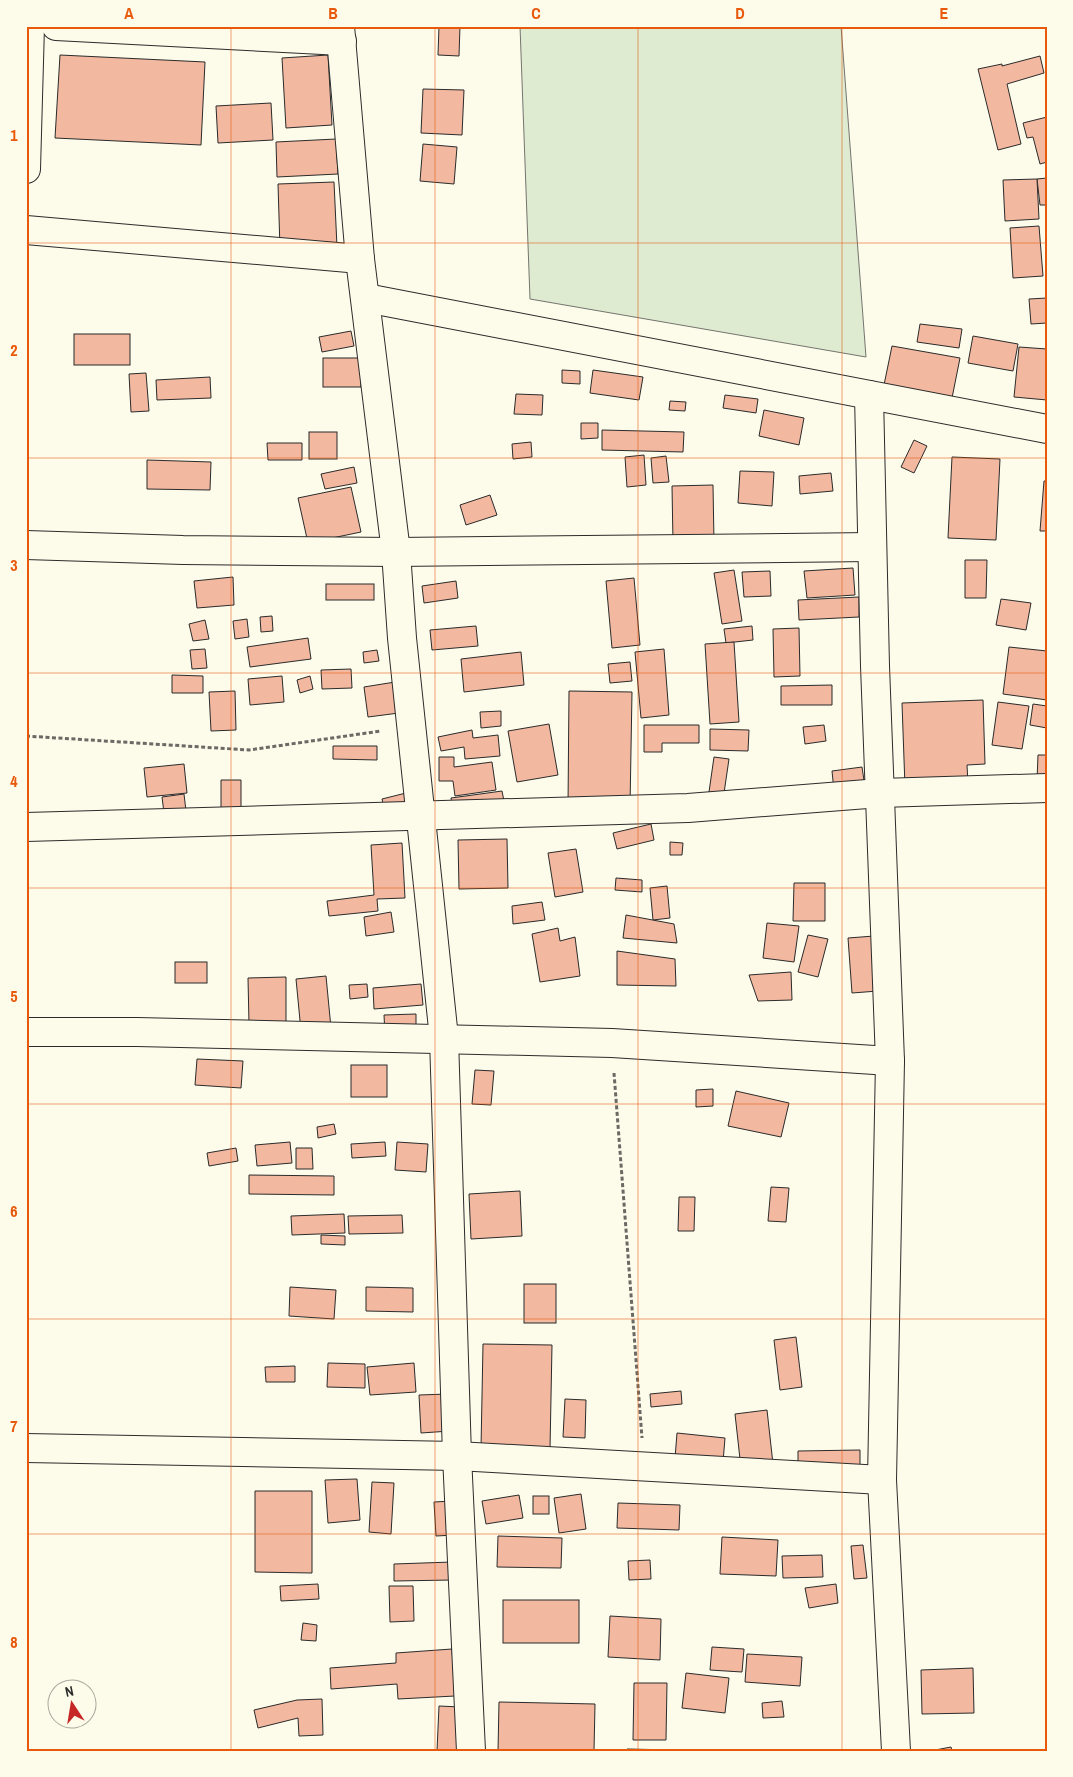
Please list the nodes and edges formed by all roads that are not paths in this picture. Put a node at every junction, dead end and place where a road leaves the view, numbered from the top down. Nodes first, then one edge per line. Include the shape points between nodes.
1 (30, 26) edge
2 (56, 26) edge
3 (341, 34) edge
4 (26, 168) edge
5 (26, 230) edge
6 (360, 259) junction
7 (366, 298) junction
8 (869, 396) junction
9 (1047, 429) edge
10 (26, 545) edge
11 (872, 547) junction
12 (396, 552) junction
13 (1047, 788) edge
14 (880, 793) junction
15 (422, 817) junction
16 (26, 827) edge
17 (26, 1032) edge
18 (444, 1038) junction
19 (890, 1061) junction
20 (26, 1448) edge
21 (457, 1456) junction
22 (882, 1480) junction
23 (471, 1751) edge
24 (896, 1751) edge

1 - 4 street
2 - 3 street
3 - 6 street
5 - 6 street
6 - 7 street
7 - 8 street
7 - 12 street
8 - 9 street
8 - 11 street
10 - 12 street
11 - 12 street
11 - 14 street
12 - 15 street
13 - 14 street
14 - 15 street via 688,808
14 - 19 street
15 - 16 street
15 - 18 street
17 - 18 street
18 - 19 street via 612,1042
18 - 21 street
19 - 22 street
20 - 21 street
21 - 22 street
21 - 23 street
22 - 24 street

